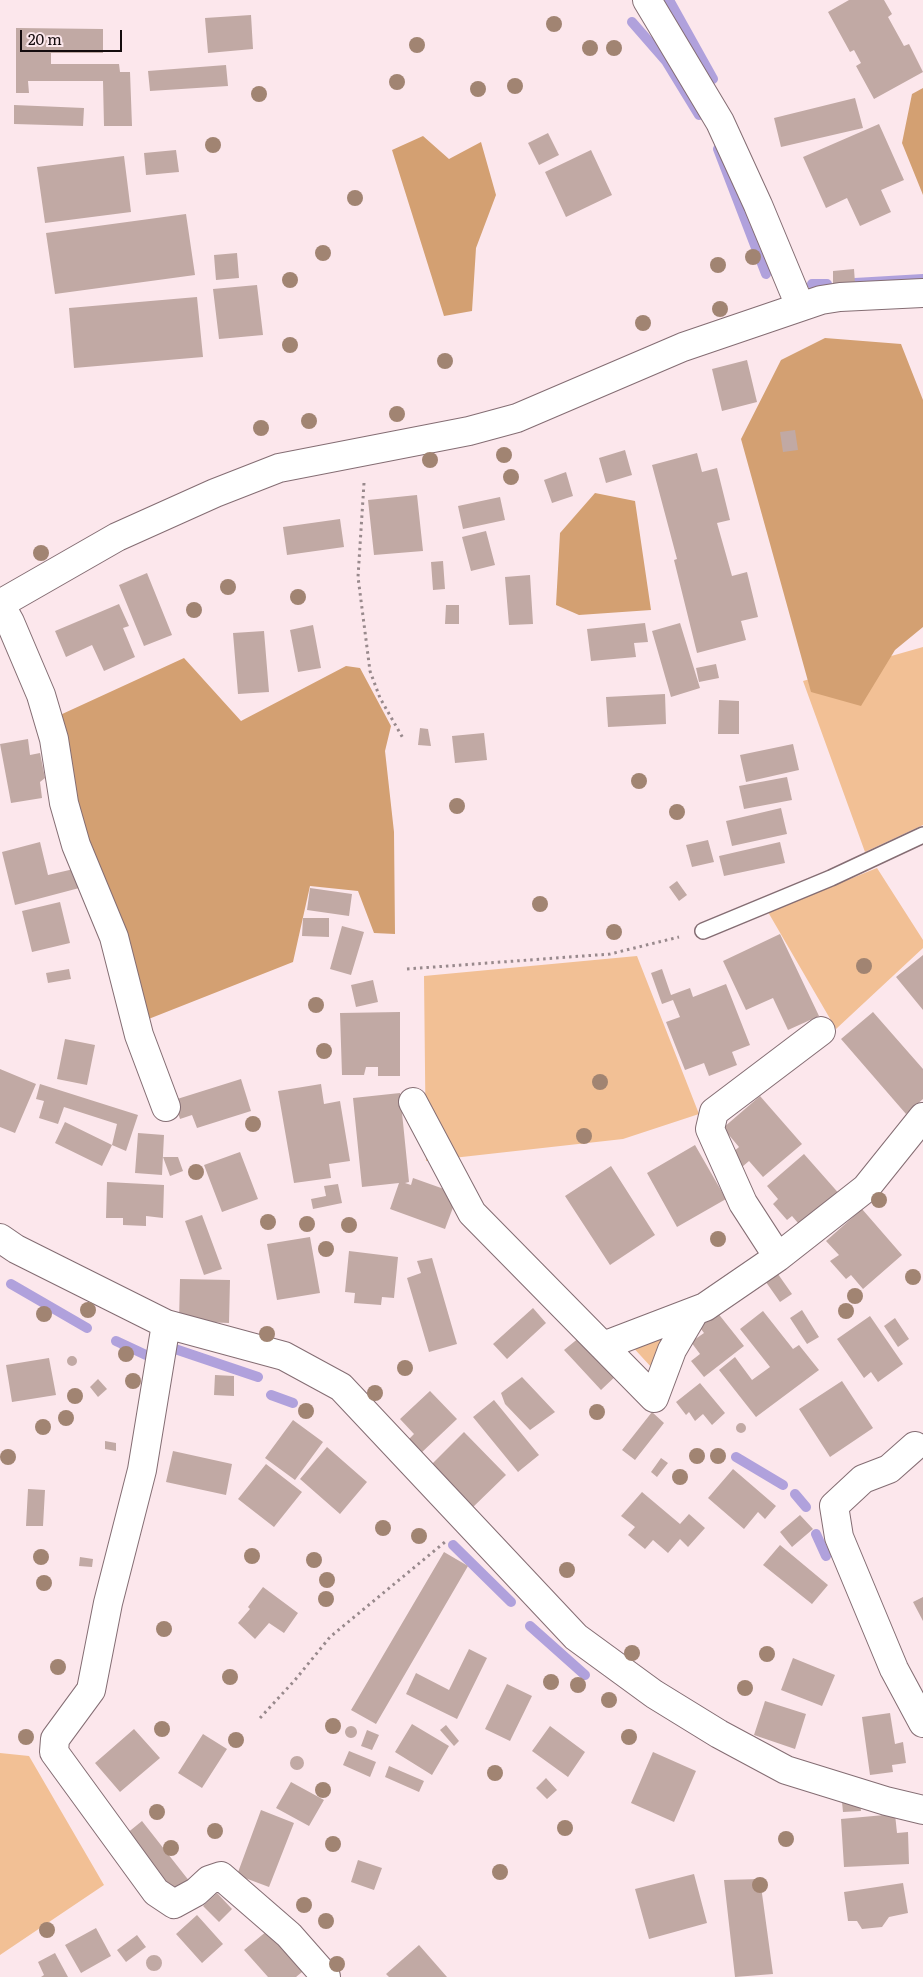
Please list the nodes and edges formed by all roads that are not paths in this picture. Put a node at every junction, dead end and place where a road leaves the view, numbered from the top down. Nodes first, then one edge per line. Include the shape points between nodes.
1 (648, 0) edge
2 (923, 293) edge
3 (800, 306) junction
4 (0, 604) edge
5 (923, 835) edge
6 (703, 931) road end
7 (821, 1031) dead end
8 (413, 1102) dead end
9 (166, 1107) dead end
10 (923, 1116) edge
11 (0, 1238) edge
12 (778, 1257) junction
13 (695, 1311) junction
14 (166, 1324) junction
15 (604, 1346) junction
16 (915, 1446) dead end
17 (923, 1723) edge
18 (923, 1810) edge
19 (326, 1977) edge

1 - 3 street via 720,122
2 - 3 street via 840,297
3 - 4 street via 683,347 517,418 469,431 279,468 117,537
4 - 9 street via 41,695 54,739 64,803 76,845 114,937 139,1035
5 - 6 lane via 831,878
7 - 12 street via 714,1112 710,1129 743,1203
8 - 15 street via 472,1214
10 - 12 street via 866,1188
11 - 14 street via 16,1250
12 - 13 street
13 - 15 street
13 - 15 street via 672,1350 654,1398
14 - 18 street via 284,1356 340,1387 576,1637 654,1694 786,1770 886,1802
14 - 19 street via 142,1470 108,1603 91,1690 55,1739 54,1752 156,1892 174,1904 196,1892 209,1880 221,1876 290,1935
16 - 17 street via 889,1469 863,1479 834,1506 839,1537 894,1670

